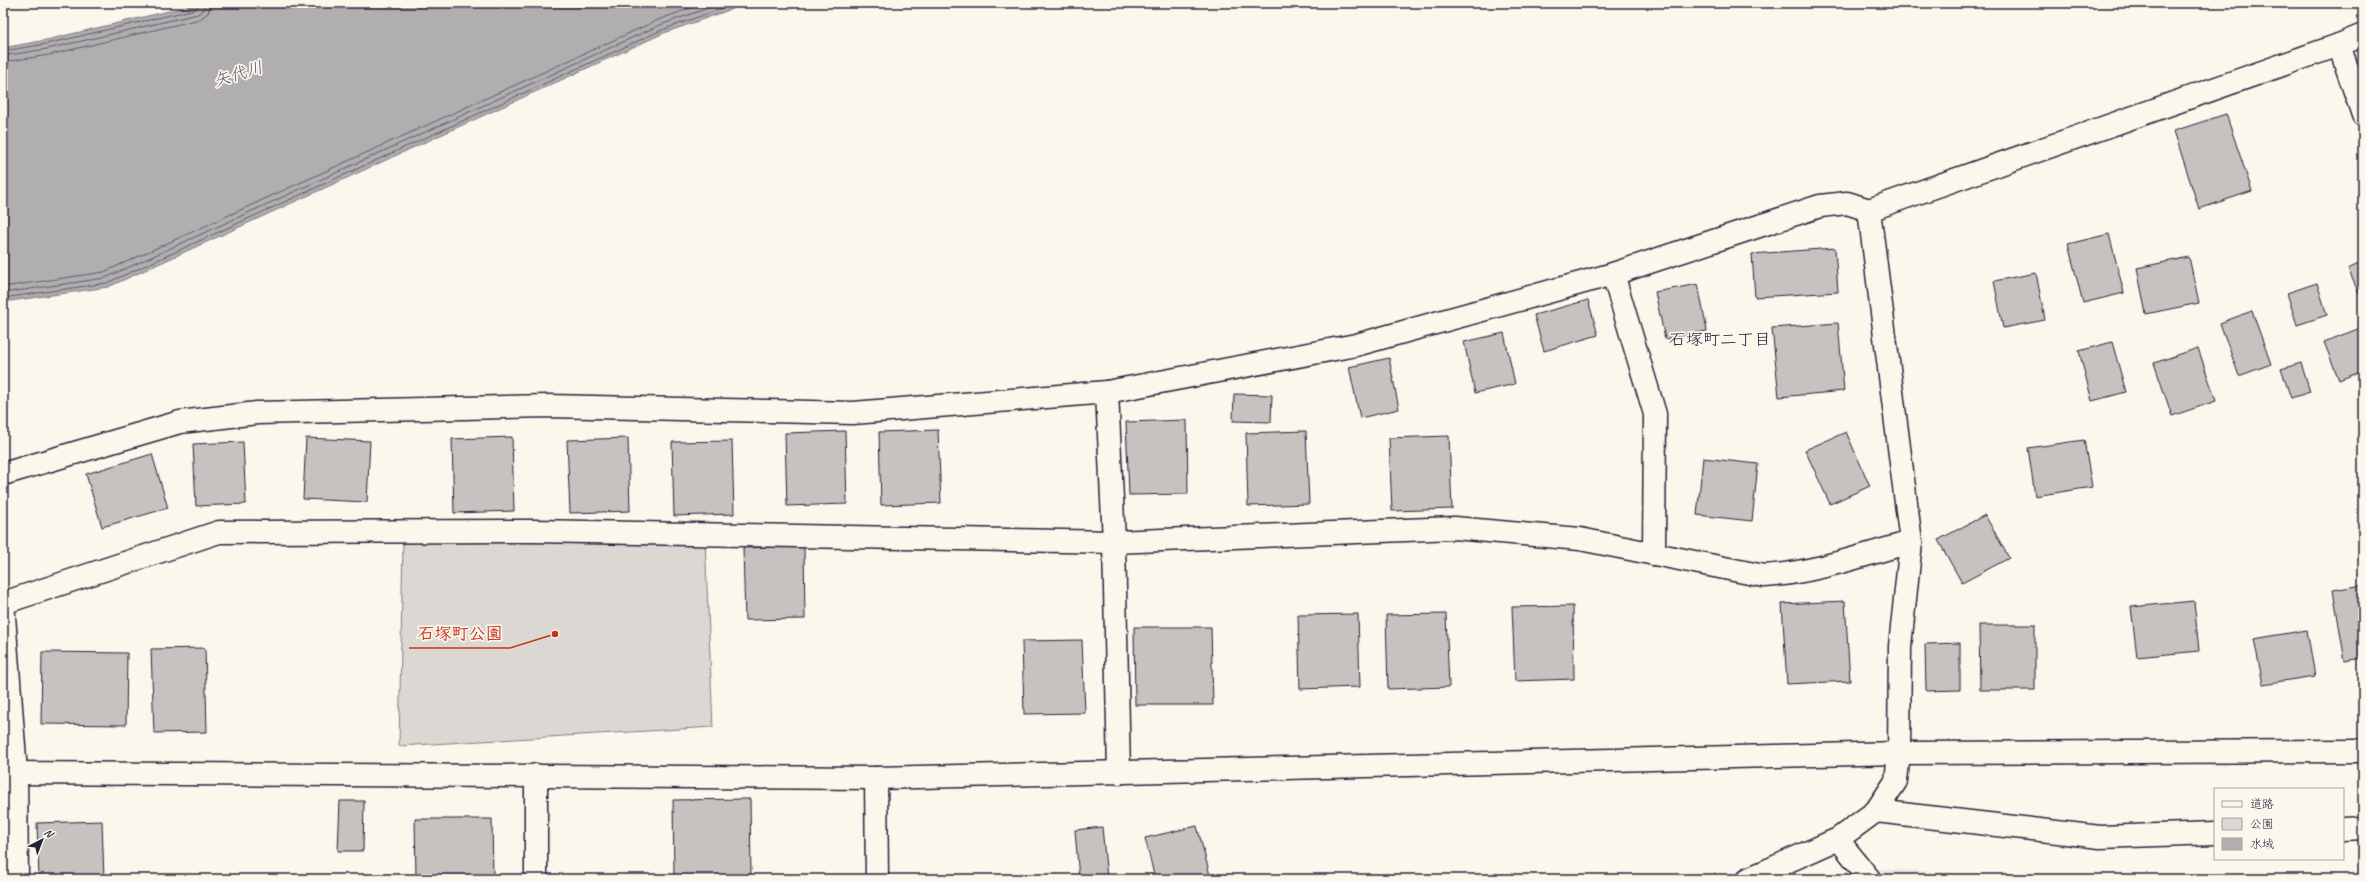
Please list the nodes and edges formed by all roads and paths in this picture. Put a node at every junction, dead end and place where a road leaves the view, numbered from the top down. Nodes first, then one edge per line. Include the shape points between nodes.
1 (2363, 35) edge
2 (2339, 45) junction
3 (2363, 115) edge
4 (1869, 210) junction
5 (1613, 274) junction
6 (1107, 392) junction
7 (3, 474) edge
8 (1114, 542) junction
9 (1911, 542) junction
10 (1654, 554) junction
11 (3, 603) edge
12 (2363, 751) edge
13 (1899, 753) junction
14 (9, 772) edge
15 (1119, 773) junction
16 (536, 775) junction
17 (876, 778) junction
18 (1876, 811) junction
19 (2363, 828) edge
20 (2344, 829) edge
21 (2214, 833) edge
22 (1838, 839) junction
23 (17, 879) edge
24 (536, 879) edge
25 (877, 879) edge
26 (1748, 879) edge
27 (1870, 879) edge

1 - 2 street
2 - 3 street
2 - 4 street
4 - 5 street via 1847,203 1820,206
4 - 9 street
5 - 6 street via 1356,345
5 - 10 street via 1655,414
6 - 7 street via 853,413 549,406 257,413 180,422
6 - 8 street
8 - 10 street via 1454,528 1580,539
8 - 11 street via 534,531 219,532
8 - 15 street
9 - 10 street via 1787,575 1764,576
9 - 13 street via 1900,646
11 - 14 street
12 - 13 street
13 - 15 street
13 - 18 street via 1896,781
14 - 16 street
14 - 23 street
15 - 17 street
16 - 17 street
16 - 24 street
17 - 25 street
18 - 21 street via 2100,837
18 - 22 street
19 - 20 street
22 - 26 street
22 - 27 lane

